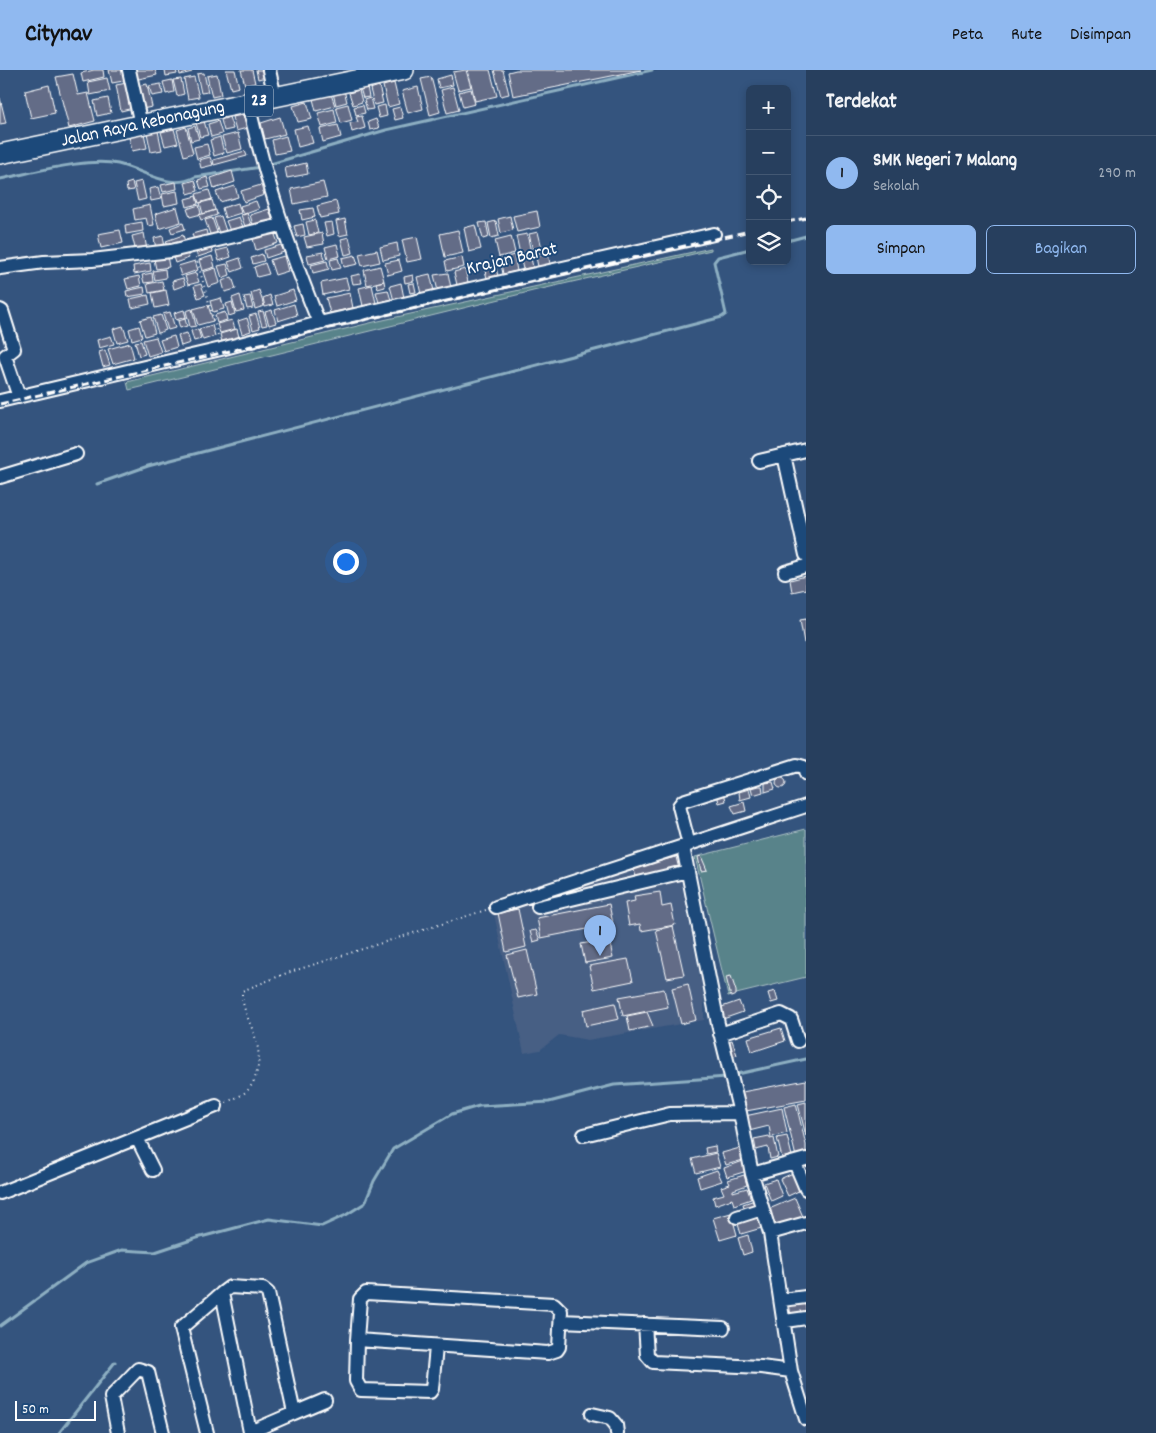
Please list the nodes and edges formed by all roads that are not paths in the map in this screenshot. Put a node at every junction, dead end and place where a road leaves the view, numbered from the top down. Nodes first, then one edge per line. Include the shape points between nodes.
1 (129, 70) edge
2 (269, 70) edge
3 (404, 70) edge
4 (275, 98) junction
5 (248, 103) junction
6 (141, 125) junction
7 (0, 154) edge
8 (281, 225) junction
9 (714, 234) dead end
10 (0, 268) edge
11 (0, 310) edge
12 (319, 323) junction
13 (2, 355) edge
14 (19, 396) junction
15 (0, 401) edge
16 (806, 450) edge
17 (76, 454) dead end
18 (784, 455) junction
19 (759, 461) dead end
20 (0, 477) edge
21 (806, 555) edge
22 (806, 566) edge
23 (785, 572) dead end
24 (806, 774) edge
25 (806, 806) edge
26 (686, 846) junction
27 (615, 869) junction
28 (688, 871) junction
29 (620, 888) junction
30 (496, 907) road end
31 (538, 907) dead end
32 (720, 1034) junction
33 (798, 1040) dead end
34 (216, 1106) road end
35 (740, 1113) junction
36 (584, 1135) dead end
37 (137, 1138) junction
38 (801, 1160) edge
39 (153, 1170) dead end
40 (752, 1174) junction
41 (806, 1189) edge
42 (0, 1192) edge
43 (762, 1209) junction
44 (737, 1217) dead end
45 (806, 1223) edge
46 (770, 1233) junction
47 (222, 1293) junction
48 (806, 1297) edge
49 (782, 1300) junction
50 (806, 1318) edge
51 (561, 1320) junction
52 (785, 1321) junction
53 (645, 1324) junction
54 (723, 1328) dead end
55 (357, 1340) junction
56 (436, 1347) junction
57 (790, 1358) junction
58 (761, 1366) junction
59 (792, 1371) junction
60 (325, 1400) dead end
61 (294, 1413) junction
62 (592, 1414) dead end
63 (806, 1420) edge
64 (250, 1432) edge
65 (118, 1433) edge
66 (163, 1433) edge
67 (207, 1433) edge
68 (617, 1433) edge

1 - 6 street
2 - 4 street
3 - 4 highway, Jalan Raya Kebonagung / 23
4 - 5 highway, Jalan Raya Kebonagung / 23
5 - 6 highway, Jalan Raya Kebonagung / 23
5 - 8 street via 262,166
6 - 7 highway, Jalan Raya Kebonagung / 23
8 - 10 street via 172,251
8 - 12 street
9 - 12 street, Krajan Barat
11 - 13 street via 14,349
12 - 14 street, Krajan Barat
13 - 14 street
14 - 15 street, Krajan Barat
16 - 18 street
17 - 20 street
18 - 19 street
18 - 21 street
22 - 23 street
24 - 26 street via 801,765 796,765 683,800 679,806
25 - 26 street
26 - 27 street
26 - 28 street
27 - 29 street
27 - 30 street
28 - 29 street
28 - 32 street
29 - 31 street
32 - 33 street via 781,1014 791,1019
32 - 35 street
34 - 37 street
35 - 36 street via 670,1114
35 - 40 street
37 - 39 street
37 - 42 street
38 - 40 street
38 - 41 street
40 - 43 street
43 - 44 street
43 - 46 street
45 - 46 street
46 - 49 street
47 - 61 street via 230,1287 262,1289 268,1293
47 - 64 street
47 - 67 street via 181,1328
48 - 49 street
49 - 52 street
50 - 52 street
51 - 53 street
51 - 55 street via 561,1311 554,1304 366,1293 360,1299
51 - 56 street via 559,1347 553,1352
52 - 57 street
53 - 54 street
53 - 58 street via 647,1355 653,1362
55 - 56 street
55 - 56 street via 356,1381 361,1390 430,1392
57 - 58 street
57 - 59 street
58 - 59 street
59 - 63 street
60 - 61 street
61 - 64 street
62 - 68 street via 610,1418
65 - 66 street via 111,1397 138,1369 148,1372

